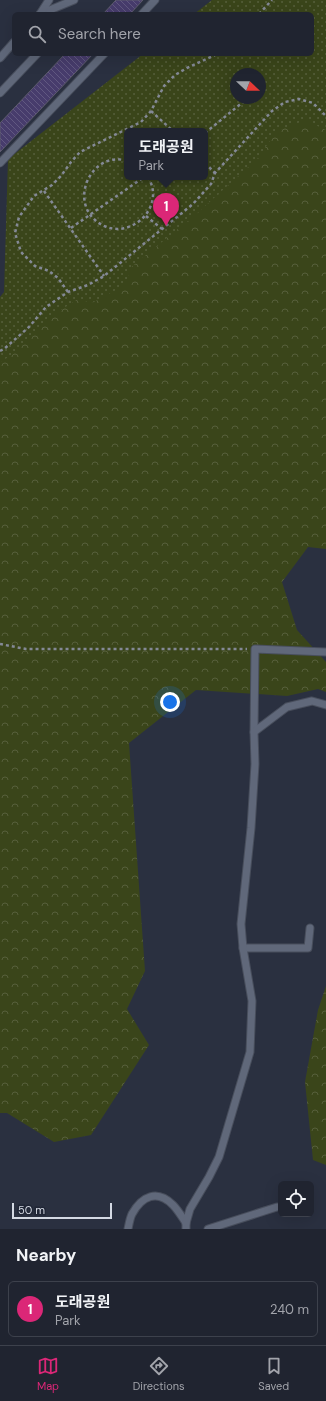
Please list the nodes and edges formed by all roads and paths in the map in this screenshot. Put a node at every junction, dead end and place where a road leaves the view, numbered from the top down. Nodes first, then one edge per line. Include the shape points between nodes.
1 (49, 0) edge
2 (74, 0) edge
3 (155, 0) edge
4 (272, 0) edge
5 (41, 12) edge
6 (45, 12) edge
7 (144, 12) edge
8 (261, 12) edge
9 (12, 44) edge
10 (35, 56) edge
11 (102, 56) edge
12 (213, 56) edge
13 (0, 58) edge
14 (0, 93) edge
15 (241, 104) edge
16 (151, 111) junction
17 (326, 116) edge
18 (129, 128) edge
19 (169, 128) edge
20 (124, 130) edge
21 (208, 131) edge
22 (124, 161) edge
23 (0, 163) edge
24 (208, 166) edge
25 (215, 173) junction
26 (140, 180) edge
27 (150, 180) edge
28 (44, 191) junction
29 (91, 215) junction
30 (146, 216) junction
31 (71, 228) junction
32 (162, 229) junction
33 (104, 276) junction
34 (68, 292) junction
35 (0, 352) edge
36 (0, 644) edge
37 (254, 649) junction
38 (326, 652) edge
39 (326, 705) edge
40 (254, 732) junction
41 (310, 928) dead end
42 (243, 948) junction
43 (277, 1206) dead end
44 (186, 1226) edge
45 (128, 1229) edge
46 (208, 1229) edge

1 - 5 lane
2 - 6 lane
3 - 7 lane
4 - 8 path
9 - 13 lane
10 - 14 lane
11 - 23 lane
12 - 16 path via 175,75 164,86
15 - 21 path
16 - 18 path via 141,122
16 - 19 path
17 - 25 path via 313,103 299,99 285,102 272,111
20 - 28 path via 80,152 61,176
22 - 29 path via 113,160 103,164 87,179 84,201
24 - 25 path
25 - 32 path via 211,184 193,204
26 - 29 path
27 - 30 path via 153,193 152,205
28 - 31 path
28 - 34 path via 34,196 19,217 15,232 21,252 35,266 49,271 58,278
29 - 30 path via 104,226 115,229 138,224
29 - 31 path
30 - 32 path
31 - 33 path
32 - 33 path
33 - 34 path
34 - 35 path via 46,307 29,327
36 - 37 path via 26,650
37 - 38 lane
37 - 40 lane
39 - 40 lane via 312,701 287,707
40 - 42 lane via 251,828 241,924
41 - 42 lane via 308,948
42 - 44 lane via 252,1001 250,1052 219,1157 210,1178 190,1209
43 - 46 lane
44 - 45 lane via 173,1205 158,1196 150,1196 143,1200 132,1214

